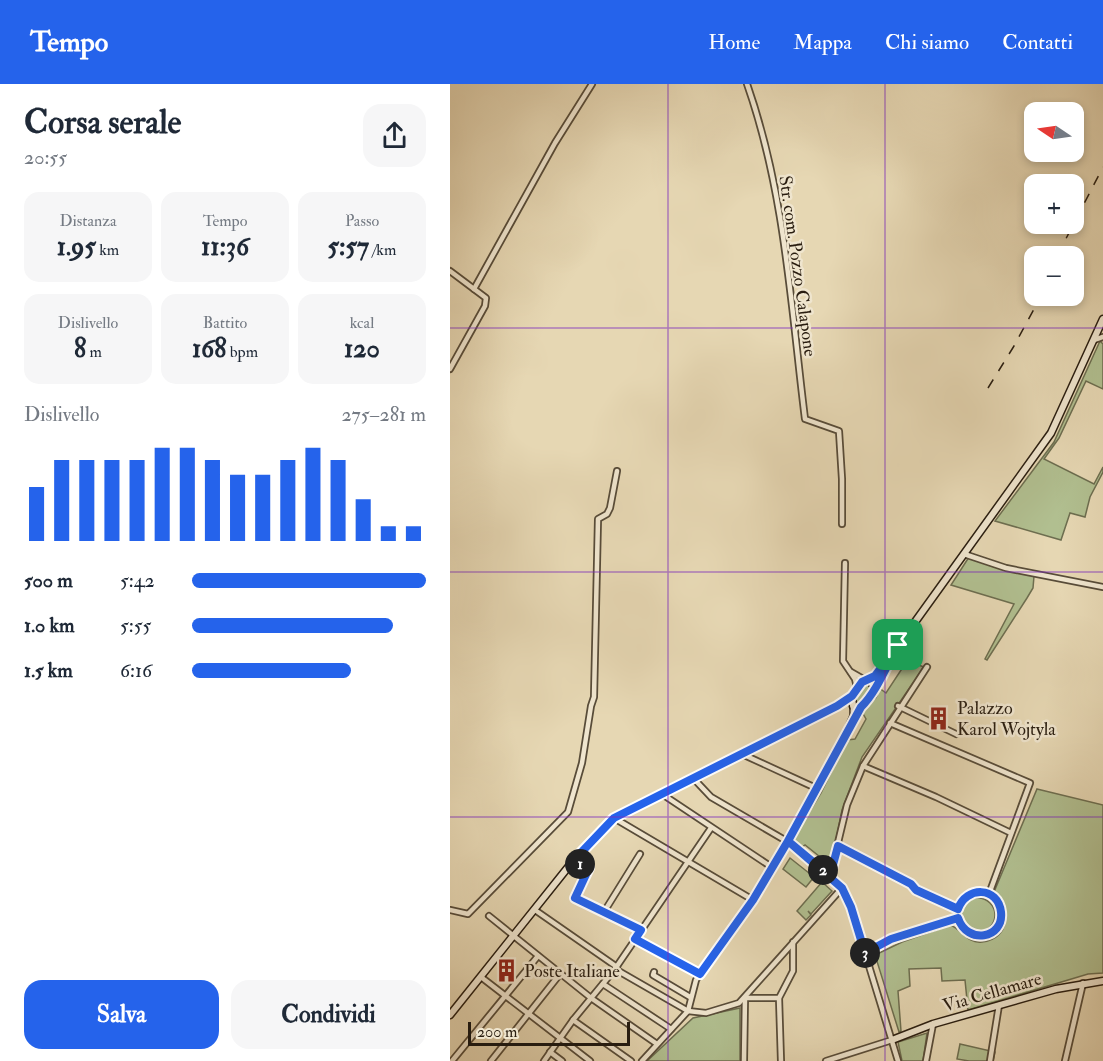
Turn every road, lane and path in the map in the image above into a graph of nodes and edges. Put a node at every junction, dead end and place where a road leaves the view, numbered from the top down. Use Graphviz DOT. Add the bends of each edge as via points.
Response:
graph roads {
  1 [pos="591,84"];
  2 [pos="747,84"];
  3 [pos="450,271"];
  4 [pos="474,289"];
  5 [pos="1103,319"];
  6 [pos="1103,337"];
  7 [pos="1094,340"];
  8 [pos="450,369"];
  9 [pos="616,471"];
  10 [pos="842,524"];
  11 [pos="964,554"];
  12 [pos="845,563"];
  13 [pos="1103,587"];
  14 [pos="898,645"];
  15 [pos="927,668"];
  16 [pos="849,670"];
  17 [pos="867,680"];
  18 [pos="875,687"];
  19 [pos="857,688"];
  20 [pos="852,696"];
  21 [pos="852,706"];
  22 [pos="899,706"];
  23 [pos="861,707"];
  24 [pos="832,709"];
  25 [pos="890,723"];
  26 [pos="956,734"];
  27 [pos="844,737"];
  28 [pos="742,754"];
  29 [pos="863,766"];
  30 [pos="694,779"];
  31 [pos="818,789"];
  32 [pos="663,794"];
  33 [pos="614,818"];
  34 [pos="711,828"];
  35 [pos="1011,833"];
  36 [pos="788,841"];
  37 [pos="838,846"];
  38 [pos="640,854"];
  39 [pos="573,861"];
  40 [pos="689,861"];
  41 [pos="773,868"];
  42 [pos="830,876"];
  43 [pos="842,888"];
  44 [pos="989,894"];
  45 [pos="753,900"];
  46 [pos="958,909"];
  47 [pos="450,910"];
  48 [pos="535,910"];
  49 [pos="603,912"];
  50 [pos="489,916"];
  51 [pos="958,918"];
  52 [pos="641,930"];
  53 [pos="514,937"];
  54 [pos="635,939"];
  55 [pos="793,942"];
  56 [pos="865,953"];
  57 [pos="538,956"];
  58 [pos="616,968"];
  59 [pos="654,972"];
  60 [pos="560,974"];
  61 [pos="700,974"];
  62 [pos="481,976"];
  63 [pos="1103,981"];
  64 [pos="603,984"];
  65 [pos="1083,984"];
  66 [pos="506,995"];
  67 [pos="690,997"];
  68 [pos="591,998"];
  69 [pos="745,998"];
  70 [pos="779,998"];
  71 [pos="999,1005"];
  72 [pos="688,1011"];
  73 [pos="529,1013"];
  74 [pos="450,1015"];
  75 [pos="573,1020"];
  76 [pos="933,1024"];
  77 [pos="671,1029"];
  78 [pos="560,1038"];
  79 [pos="892,1040"];
  80 [pos="657,1044"];
  81 [pos="550,1052"];
  82 [pos="854,1053"];
  83 [pos="452,1061"];
  84 [pos="491,1061"];
  85 [pos="544,1061"];
  86 [pos="562,1061"];
  87 [pos="590,1061"];
  88 [pos="631,1061"];
  89 [pos="642,1061"];
  90 [pos="744,1061"];
  91 [pos="781,1061"];
  92 [pos="826,1061"];
  93 [pos="854,1061"];
  94 [pos="898,1061"];
  95 [pos="926,1061"];
  96 [pos="990,1061"];
  97 [pos="1065,1061"];
  1 -- 4 [label="street"];
  2 -- 10 [label="street, Str. com. Pozzo Calapone" via="772,167 805,419 839,431"];
  3 -- 4 [label="street"];
  4 -- 8 [label="street" via="486,298 485,306"];
  5 -- 7 [label="main road"];
  6 -- 7 [label="street"];
  7 -- 11 [label="main road" via="1051,434"];
  9 -- 47 [label="street" via="610,508 598,519 594,697 568,812 468,914"];
  11 -- 13 [label="street" via="1006,568"];
  11 -- 14 [label="main road"];
  12 -- 16 [label="street" via="843,653 844,665"];
  14 -- 17 [label="main road" via="879,672"];
  14 -- 18 [label="main road"];
  15 -- 22 [label="street"];
  16 -- 17 [label="street"];
  16 -- 19 [label="street"];
  17 -- 18 [label="main road"];
  17 -- 19 [label="main road"];
  18 -- 23 [label="main road"];
  19 -- 20 [label="main road"];
  20 -- 21 [label="main road"];
  20 -- 24 [label="main road"];
  21 -- 23 [label="main road"];
  21 -- 24 [label="main road"];
  21 -- 27 [label="street"];
  22 -- 25 [label="street"];
  22 -- 26 [label="street"];
  23 -- 27 [label="street"];
  24 -- 28 [label="main road"];
  25 -- 29 [label="street"];
  25 -- 35 [label="street" via="1030,783"];
  27 -- 31 [label="street"];
  28 -- 30 [label="main road"];
  28 -- 31 [label="street"];
  29 -- 35 [label="street"];
  29 -- 37 [label="street" via="847,806"];
  30 -- 32 [label="main road"];
  30 -- 36 [label="street" via="711,797"];
  31 -- 36 [label="street"];
  32 -- 33 [label="main road"];
  32 -- 34 [label="street"];
  33 -- 39 [label="main road"];
  33 -- 40 [label="street"];
  34 -- 40 [label="street"];
  34 -- 41 [label="street"];
  35 -- 44 [label="street"];
  36 -- 41 [label="street"];
  36 -- 42 [label="street"];
  37 -- 42 [label="street"];
  37 -- 46 [label="street"];
  38 -- 49 [label="street"];
  39 -- 48 [label="main road"];
  39 -- 49 [label="street" via="589,868 575,898"];
  40 -- 45 [label="street"];
  40 -- 52 [label="street"];
  41 -- 45 [label="street"];
  42 -- 43 [label="street"];
  43 -- 55 [label="street"];
  43 -- 56 [label="street"];
  44 -- 46 [label="street" via="969,894"];
  44 -- 51 [label="street" via="1001,911 993,931 972,935"];
  45 -- 61 [label="street"];
  46 -- 51 [label="street"];
  48 -- 53 [label="main road"];
  48 -- 58 [label="street"];
  49 -- 52 [label="street"];
  50 -- 53 [label="street"];
  51 -- 56 [label="street" via="891,939"];
  52 -- 54 [label="street"];
  53 -- 57 [label="street"];
  53 -- 62 [label="main road"];
  54 -- 58 [label="street"];
  54 -- 61 [label="street"];
  55 -- 69 [label="street"];
  55 -- 70 [label="street" via="793,971"];
  56 -- 79 [label="street"];
  57 -- 60 [label="street"];
  57 -- 66 [label="street"];
  58 -- 64 [label="street"];
  58 -- 72 [label="street"];
  59 -- 67 [label="street" via="653,975"];
  60 -- 68 [label="street"];
  60 -- 73 [label="street"];
  61 -- 67 [label="street"];
  62 -- 66 [label="street"];
  62 -- 74 [label="main road"];
  63 -- 65 [label="main road, Via Cellamare"];
  64 -- 68 [label="street"];
  64 -- 77 [label="street"];
  65 -- 71 [label="main road, Via Cellamare"];
  65 -- 97 [label="street"];
  66 -- 73 [label="street"];
  66 -- 83 [label="street"];
  67 -- 72 [label="street"];
  68 -- 75 [label="street"];
  68 -- 80 [label="street"];
  69 -- 70 [label="street"];
  69 -- 72 [label="street" via="706,1013"];
  69 -- 90 [label="street"];
  70 -- 91 [label="street"];
  71 -- 76 [label="main road, Via Cellamare"];
  71 -- 96 [label="street"];
  72 -- 77 [label="street"];
  73 -- 78 [label="street"];
  73 -- 84 [label="street"];
  75 -- 78 [label="street"];
  75 -- 88 [label="street"];
  76 -- 79 [label="main road, Via Cellamare"];
  76 -- 95 [label="street"];
  77 -- 80 [label="street"];
  78 -- 81 [label="street"];
  78 -- 87 [label="street"];
  79 -- 82 [label="street"];
  79 -- 94 [label="street"];
  80 -- 89 [label="street"];
  81 -- 85 [label="street"];
  81 -- 86 [label="street"];
  82 -- 92 [label="street"];
  82 -- 93 [label="street"];
}
